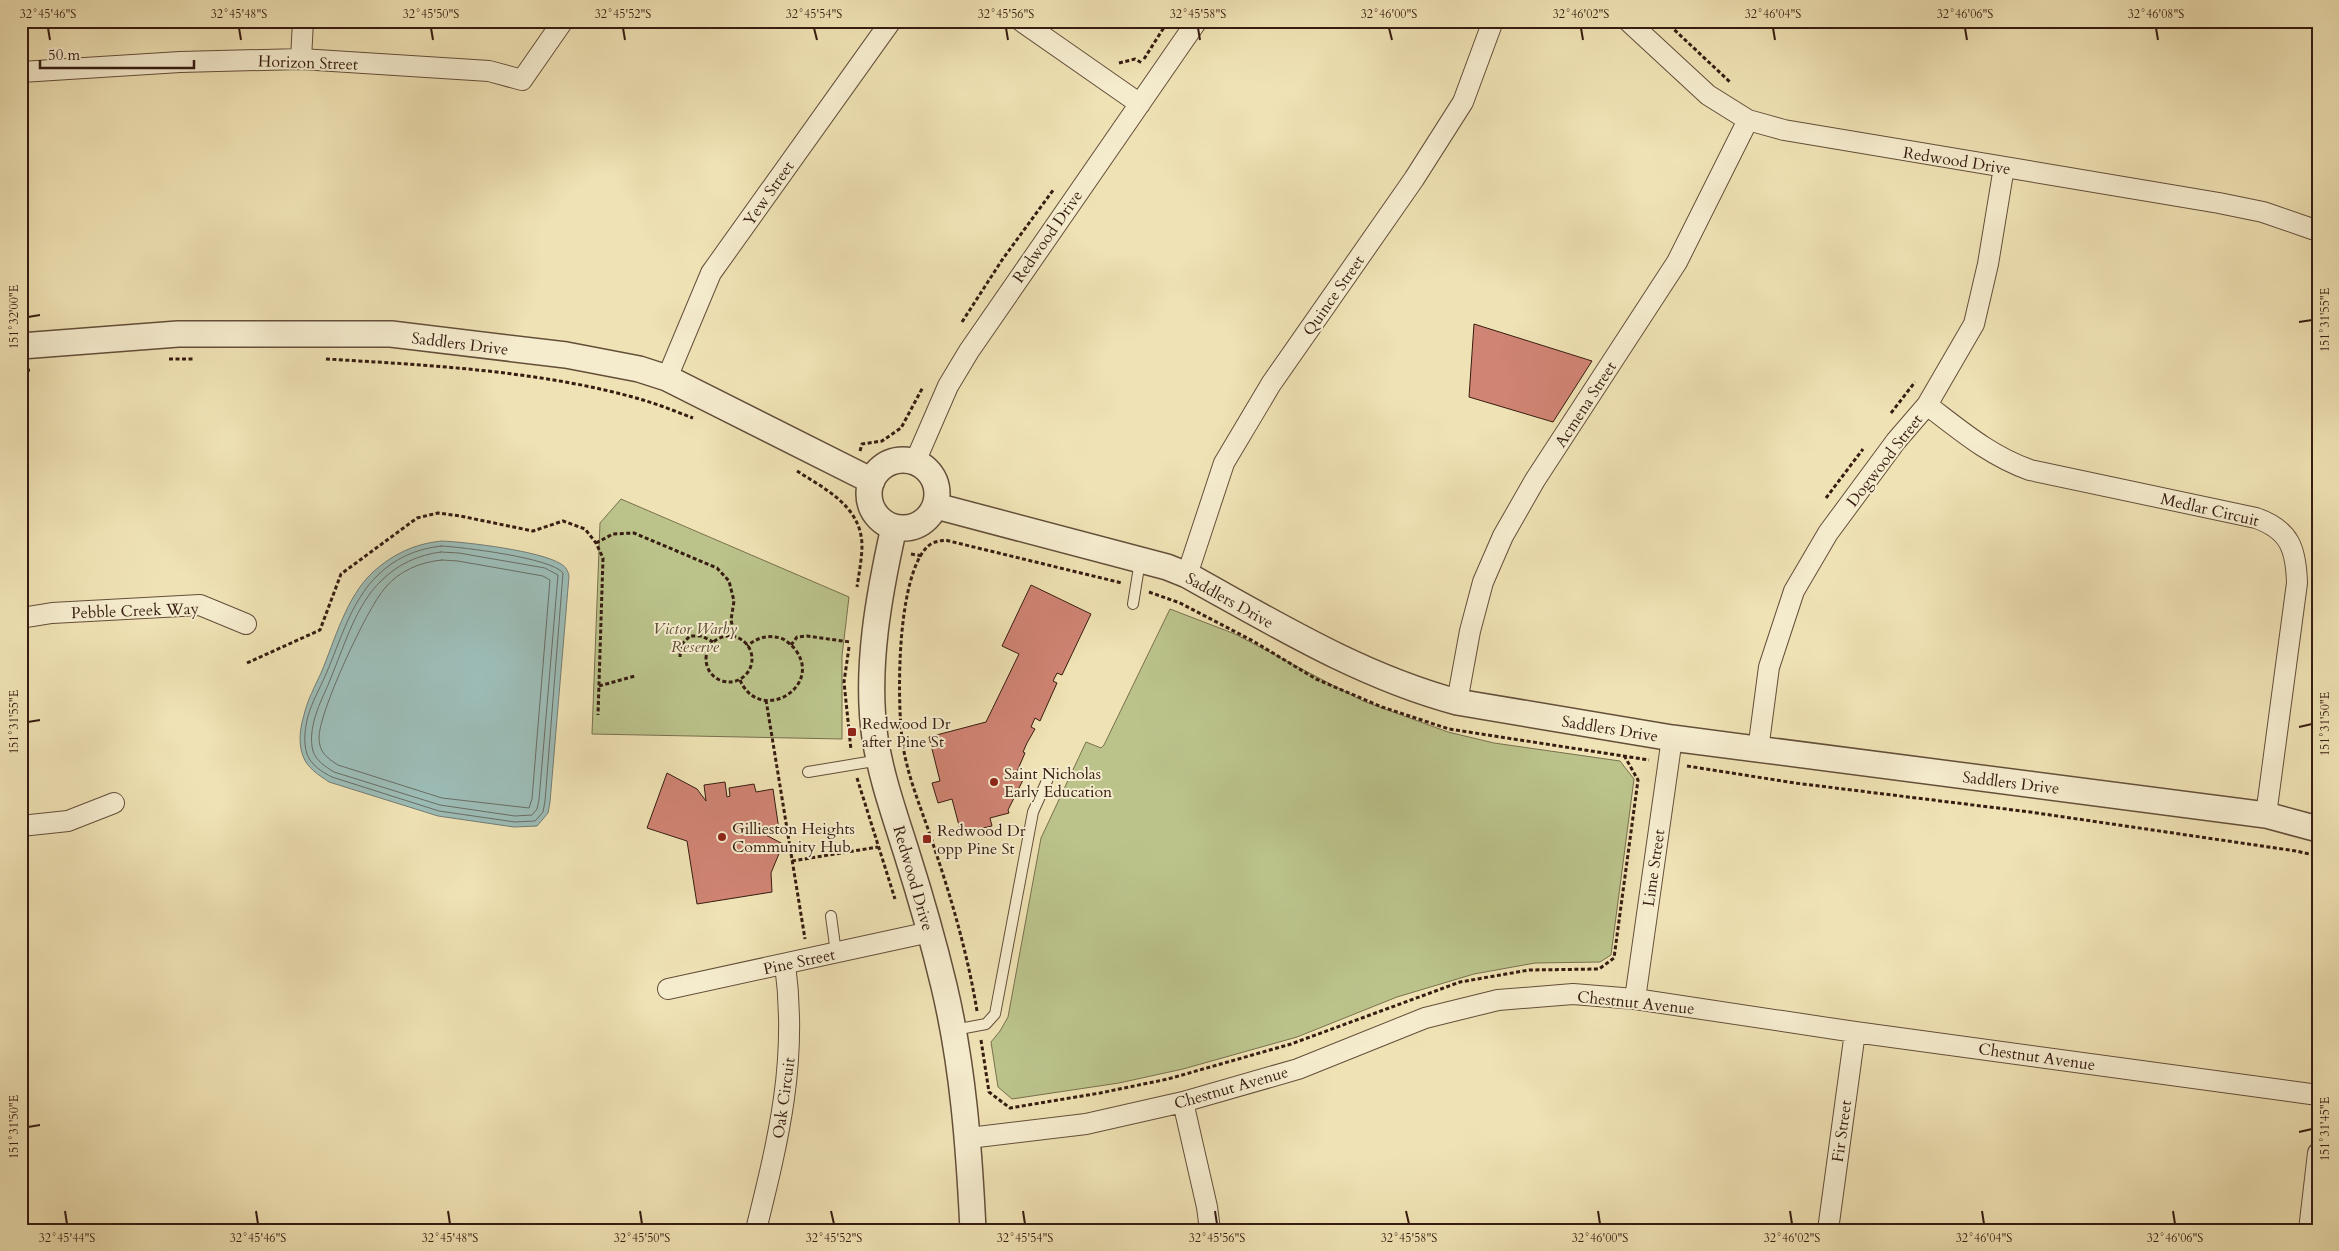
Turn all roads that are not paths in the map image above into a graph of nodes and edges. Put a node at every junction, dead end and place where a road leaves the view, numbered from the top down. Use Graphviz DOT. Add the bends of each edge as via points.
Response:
graph roads {
  1 [pos="303,21"];
  2 [pos="562,21"];
  3 [pos="891,21"];
  4 [pos="1020,21"];
  5 [pos="1198,21"];
  6 [pos="1493,21"];
  7 [pos="1628,21"];
  8 [pos="301,59"];
  9 [pos="21,72"];
  10 [pos="1140,104"];
  11 [pos="1748,120"];
  12 [pos="2004,168"];
  13 [pos="2318,231"];
  14 [pos="21,346"];
  15 [pos="667,378"];
  16 [pos="1927,405"];
  17 [pos="915,462"];
  18 [pos="872,482"];
  19 [pos="936,506"];
  20 [pos="894,527"];
  21 [pos="1140,560"];
  22 [pos="1187,575"];
  23 [pos="1133,604"];
  24 [pos="21,618"];
  25 [pos="246,624"];
  26 [pos="1457,702"];
  27 [pos="1672,738"];
  28 [pos="1758,750"];
  29 [pos="880,760"];
  30 [pos="808,772"];
  31 [pos="1050,774"];
  32 [pos="114,803"];
  33 [pos="2266,815"];
  34 [pos="21,826"];
  35 [pos="2318,829"];
  36 [pos="831,916"];
  37 [pos="930,932"];
  38 [pos="836,953"];
  39 [pos="785,964"];
  40 [pos="668,989"];
  41 [pos="1635,999"];
  42 [pos="952,1030"];
  43 [pos="1856,1032"];
  44 [pos="2318,1095"];
  45 [pos="1183,1102"];
  46 [pos="969,1138"];
  47 [pos="2318,1153"];
  48 [pos="756,1230"];
  49 [pos="973,1230"];
  50 [pos="1210,1230"];
  51 [pos="1828,1230"];
  52 [pos="2309,1230"];
  1 -- 8 [label="street"];
  2 -- 8 [label="street, Horizon Street" via="522,80 489,71"];
  3 -- 15 [label="street, Yew Street" via="711,273"];
  4 -- 10 [label="street"];
  5 -- 10 [label="street, Redwood Drive"];
  6 -- 22 [label="street, Quince Street" via="1463,102 1414,179 1271,384 1224,463"];
  7 -- 11 [label="street, Redwood Drive" via="1708,94"];
  8 -- 9 [label="street, Horizon Street" via="180,62"];
  10 -- 17 [label="street, Redwood Drive" via="969,351 937,410"];
  11 -- 12 [label="street, Redwood Drive" via="1784,130"];
  11 -- 26 [label="street, Acmena Street" via="1677,262 1535,480 1503,536 1483,582"];
  12 -- 13 [label="street, Redwood Drive" via="2246,208"];
  12 -- 16 [label="street, Dogwood Street" via="1974,324"];
  14 -- 15 [label="street, Saddlers Drive" via="178,334 391,334 566,355"];
  15 -- 18 [label="street, Saddlers Drive"];
  16 -- 28 [label="street, Dogwood Street" via="1828,533 1794,591 1769,667"];
  16 -- 33 [label="street, Medlar Circuit" via="1990,452 2012,464 2256,518 2280,530 2294,553 2298,583"];
  17 -- 18 [label="street" via="889,463"];
  17 -- 19 [label="street" via="923,466 934,480"];
  18 -- 20 [label="street" via="871,506 880,519"];
  19 -- 20 [label="street" via="919,525 903,529"];
  19 -- 21 [label="street, Saddlers Drive"];
  20 -- 29 [label="street, Redwood Drive" via="876,628 872,682 875,736"];
  21 -- 22 [label="street, Saddlers Drive"];
  21 -- 23 [label="lane"];
  22 -- 26 [label="street, Saddlers Drive" via="1326,652 1426,694"];
  24 -- 25 [label="street, Pebble Creek Way" via="52,613 200,605"];
  26 -- 27 [label="street, Saddlers Drive"];
  27 -- 28 [label="street, Saddlers Drive"];
  27 -- 41 [label="street, Lime Street"];
  28 -- 33 [label="street, Saddlers Drive"];
  29 -- 30 [label="lane"];
  29 -- 37 [label="street, Redwood Drive"];
  31 -- 42 [label="lane" via="1033,812 994,1014 989,1022"];
  32 -- 34 [label="street" via="68,821"];
  33 -- 35 [label="street, Saddlers Drive"];
  36 -- 38 [label="lane"];
  37 -- 38 [label="street, Pine Street"];
  37 -- 42 [label="street, Redwood Drive"];
  38 -- 39 [label="street, Pine Street"];
  39 -- 40 [label="street, Pine Street"];
  39 -- 48 [label="street, Oak Circuit" via="790,1007 789,1068 777,1148"];
  41 -- 43 [label="street, Chestnut Avenue"];
  41 -- 45 [label="street, Chestnut Avenue" via="1573,994 1498,1000 1425,1018 1298,1069"];
  42 -- 46 [label="street, Redwood Drive"];
  43 -- 44 [label="street, Chestnut Avenue"];
  43 -- 51 [label="street, Fir Street"];
  45 -- 46 [label="street, Chestnut Avenue" via="1086,1124"];
  45 -- 50 [label="street"];
  46 -- 49 [label="street, Redwood Drive"];
  47 -- 52 [label="street"];
}
